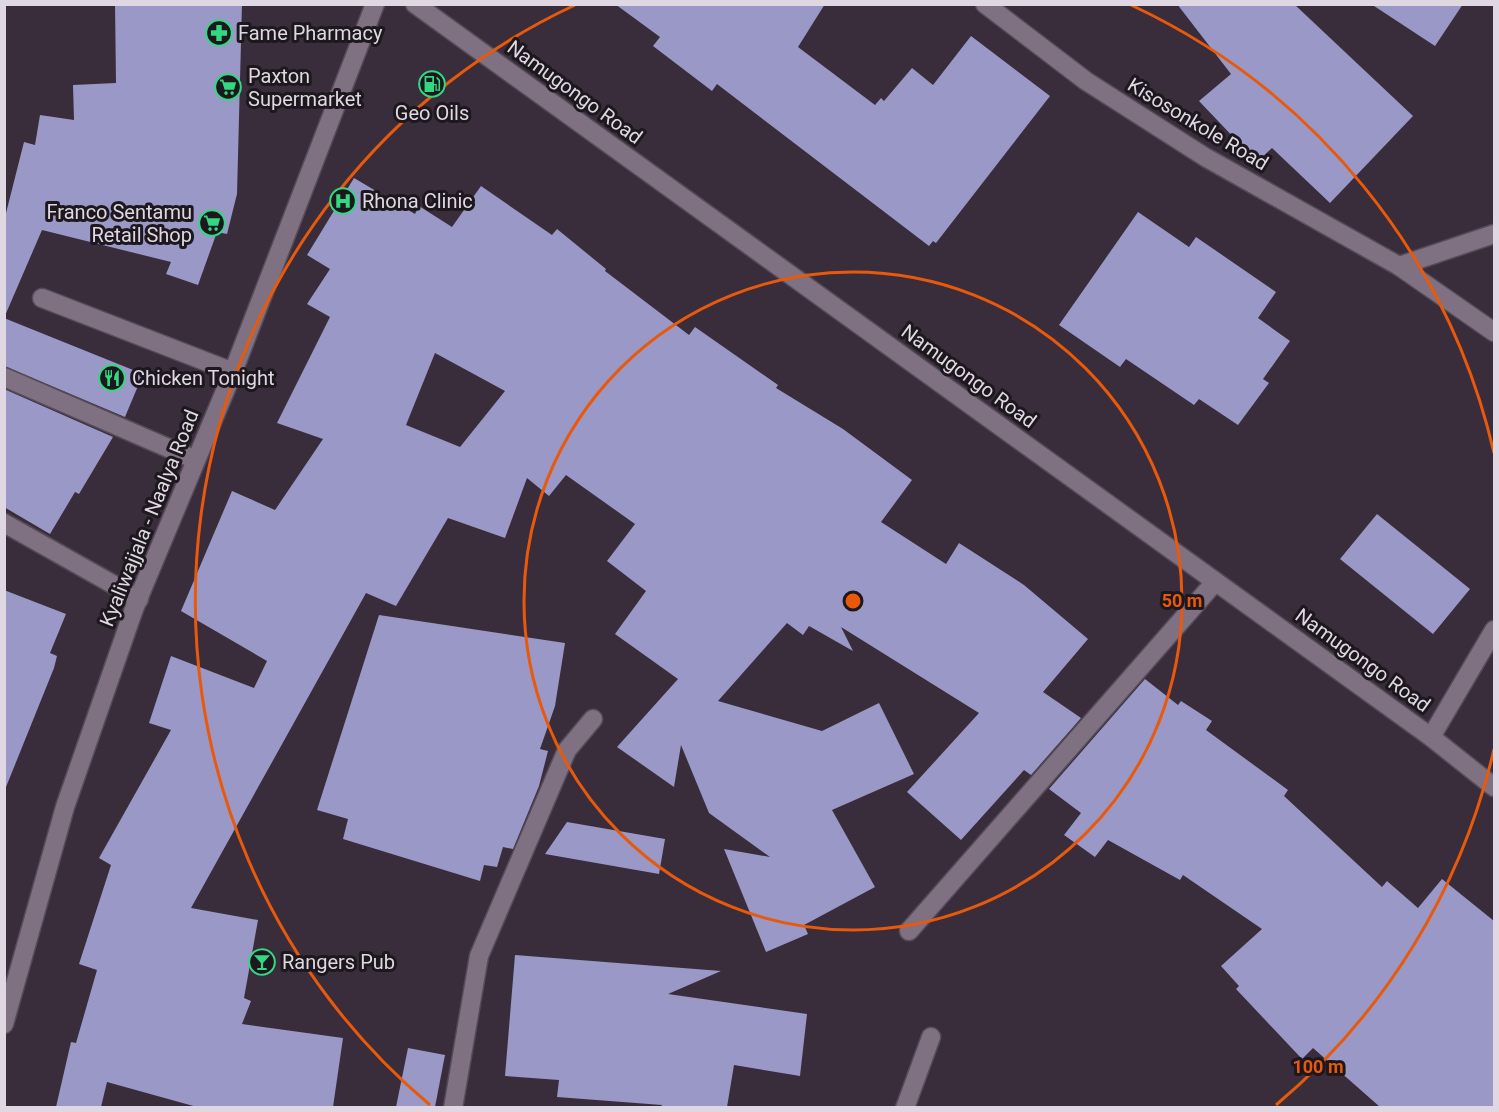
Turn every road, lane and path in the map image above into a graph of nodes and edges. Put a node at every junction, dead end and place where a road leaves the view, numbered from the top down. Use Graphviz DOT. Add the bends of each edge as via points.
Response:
graph roads {
  1 [pos="375,4"];
  2 [pos="415,4"];
  3 [pos="985,4"];
  4 [pos="1494,234"];
  5 [pos="1399,267"];
  6 [pos="42,298"];
  7 [pos="1494,332"];
  8 [pos="232,372"];
  9 [pos="4,377"];
  10 [pos="196,460"];
  11 [pos="4,523"];
  12 [pos="1215,582"];
  13 [pos="139,599"];
  14 [pos="1494,630"];
  15 [pos="593,719"];
  16 [pos="1431,737"];
  17 [pos="1494,787"];
  18 [pos="909,931"];
  19 [pos="4,1024"];
  20 [pos="931,1037"];
  21 [pos="453,1107"];
  22 [pos="905,1107"];
  1 -- 8 [label="main road, Kyaliwajjala - Naalya Road"];
  2 -- 12 [label="main road, Namugongo Road"];
  3 -- 5 [label="main road, Kisosonkole Road" via="1086,81 1205,157"];
  4 -- 5 [label="main road"];
  5 -- 7 [label="main road, Kisosonkole Road"];
  6 -- 8 [label="main road"];
  8 -- 10 [label="main road, Kyaliwajjala - Naalya Road"];
  9 -- 10 [label="main road"];
  10 -- 13 [label="main road, Kyaliwajjala - Naalya Road"];
  11 -- 13 [label="main road"];
  12 -- 16 [label="main road, Namugongo Road"];
  12 -- 18 [label="main road"];
  13 -- 19 [label="main road, Kyaliwajjala - Naalya Road" via="64,807"];
  14 -- 16 [label="main road"];
  15 -- 21 [label="main road" via="567,750 479,956"];
  16 -- 17 [label="main road, Namugongo Road"];
  20 -- 22 [label="main road"];
}
